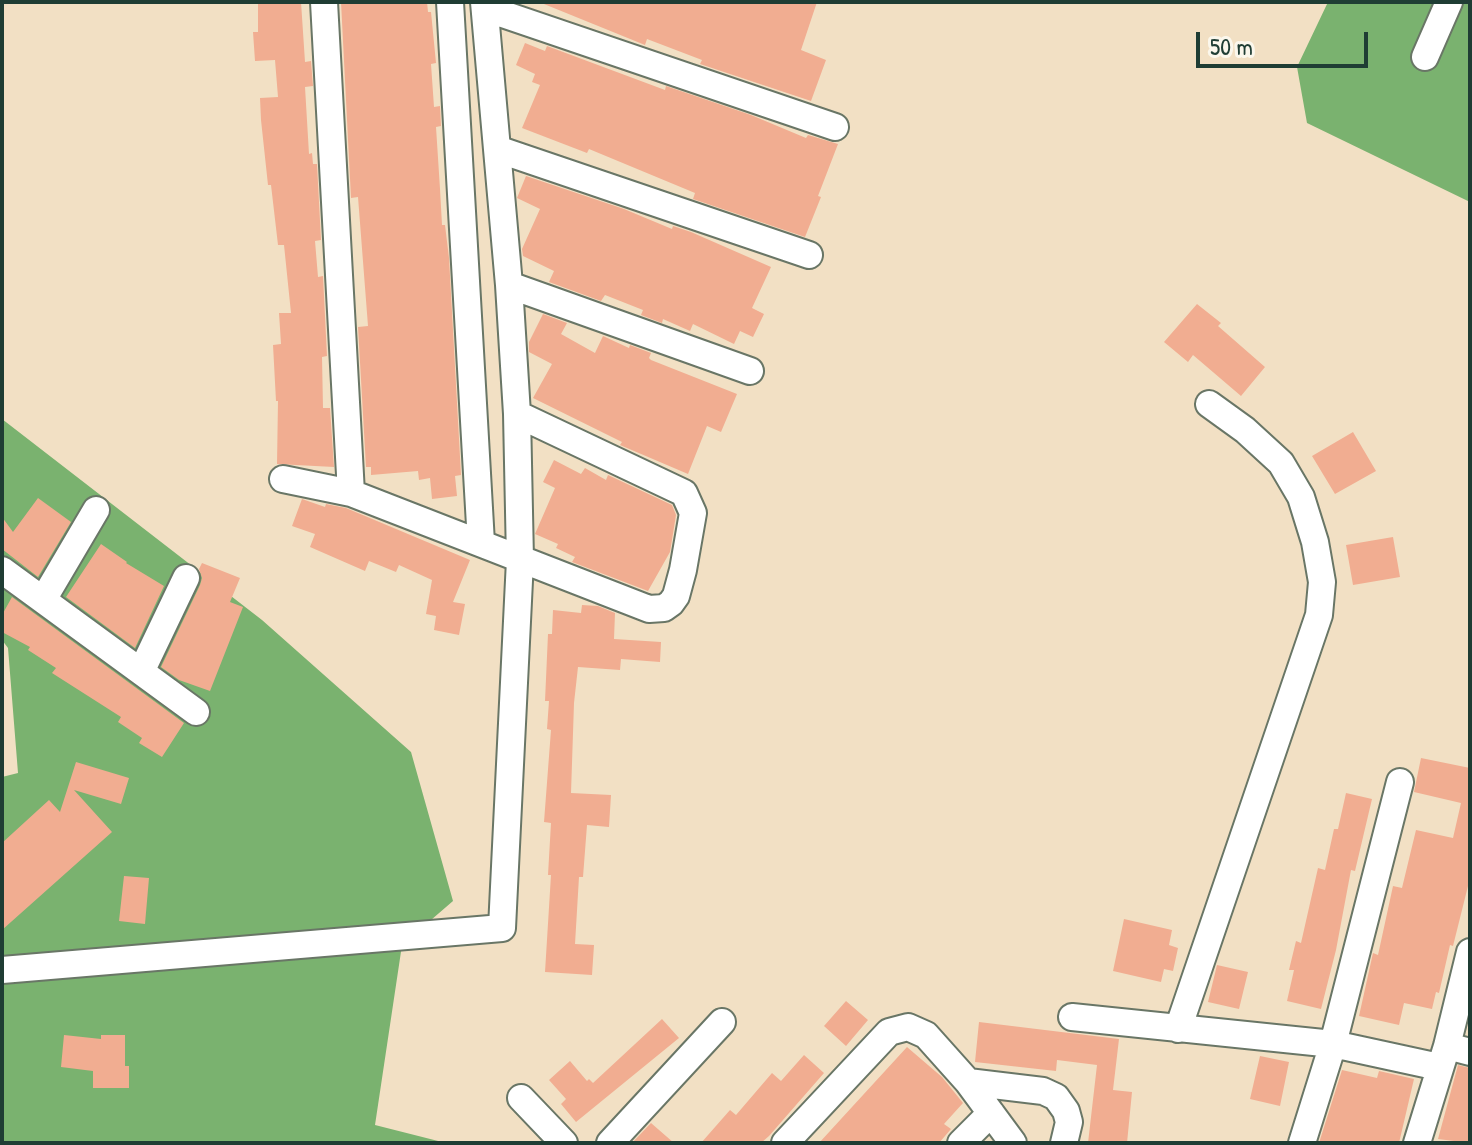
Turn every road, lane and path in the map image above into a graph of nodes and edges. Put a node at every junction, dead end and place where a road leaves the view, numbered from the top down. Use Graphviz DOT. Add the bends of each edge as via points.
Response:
graph roads {
  1 [pos="324,2"];
  2 [pos="450,2"];
  3 [pos="1449,2"];
  4 [pos="485,5"];
  5 [pos="1425,57"];
  6 [pos="835,127"];
  7 [pos="497,149"];
  8 [pos="809,255"];
  9 [pos="509,285"];
  10 [pos="750,371"];
  11 [pos="1209,404"];
  12 [pos="517,414"];
  13 [pos="283,479"];
  14 [pos="351,493"];
  15 [pos="96,510"];
  16 [pos="499,550"];
  17 [pos="4,576"];
  18 [pos="186,578"];
  19 [pos="43,600"];
  20 [pos="142,670"];
  21 [pos="196,712"];
  22 [pos="1400,782"];
  23 [pos="1470,952"];
  24 [pos="2,970"];
  25 [pos="1072,1017"];
  26 [pos="722,1022"];
  27 [pos="1178,1029"];
  28 [pos="1333,1044"];
  29 [pos="1452,1055"];
  30 [pos="968,1082"];
  31 [pos="521,1098"];
  32 [pos="991,1113"];
  33 [pos="564,1143"];
  34 [pos="610,1143"];
  35 [pos="785,1143"];
  36 [pos="961,1143"];
  37 [pos="1013,1143"];
  38 [pos="1064,1143"];
  39 [pos="1302,1143"];
  40 [pos="1417,1143"];
  1 -- 14 [label="street"];
  2 -- 16 [label="street"];
  3 -- 5 [label="street"];
  4 -- 6 [label="street"];
  4 -- 7 [label="street"];
  7 -- 8 [label="street"];
  7 -- 9 [label="street"];
  9 -- 10 [label="street"];
  9 -- 12 [label="street"];
  11 -- 27 [label="street" via="1281,463 1301,497 1322,582 1319,615"];
  12 -- 16 [label="street"];
  12 -- 16 [label="street" via="684,493 693,513 676,596 664,608 649,609"];
  13 -- 14 [label="street"];
  14 -- 16 [label="street"];
  15 -- 19 [label="street"];
  16 -- 24 [label="street" via="502,928"];
  17 -- 19 [label="street"];
  18 -- 20 [label="street"];
  19 -- 20 [label="street"];
  20 -- 21 [label="street"];
  22 -- 28 [label="street"];
  23 -- 29 [label="street"];
  25 -- 27 [label="street"];
  26 -- 34 [label="street"];
  27 -- 28 [label="street"];
  28 -- 29 [label="street"];
  28 -- 39 [label="street"];
  29 -- 40 [label="street"];
  30 -- 32 [label="street"];
  30 -- 35 [label="street" via="926,1035 897,1028"];
  30 -- 38 [label="street" via="1056,1097 1069,1122"];
  31 -- 33 [label="street"];
  32 -- 36 [label="street"];
  32 -- 37 [label="street"];
}
